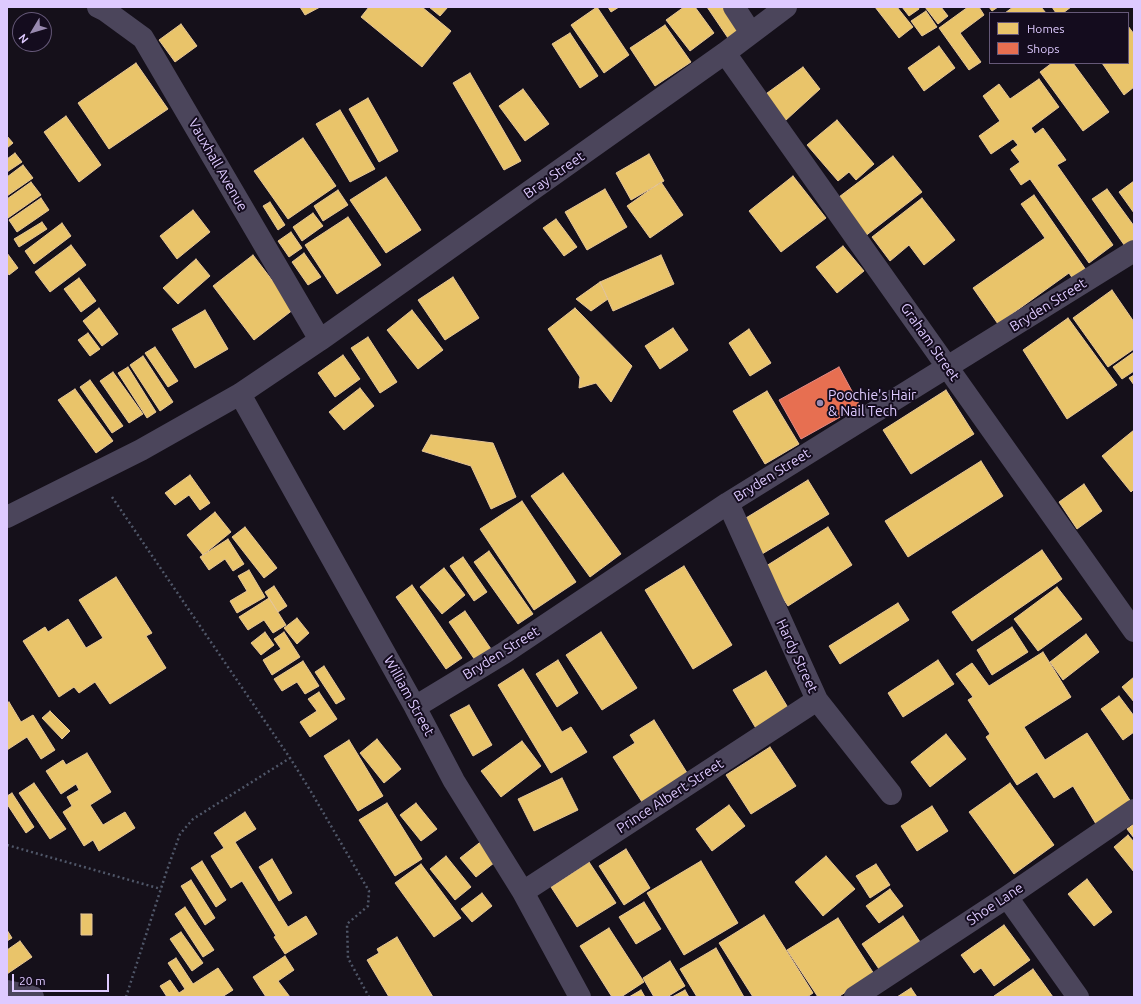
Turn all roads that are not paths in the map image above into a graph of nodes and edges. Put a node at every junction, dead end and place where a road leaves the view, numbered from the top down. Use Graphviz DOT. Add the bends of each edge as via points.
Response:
graph roads {
  1 [pos="98,7"];
  2 [pos="734,7"];
  3 [pos="786,7"];
  4 [pos="750,33"];
  5 [pos="725,53"];
  6 [pos="1134,251"];
  7 [pos="320,340"];
  8 [pos="948,367"];
  9 [pos="240,394"];
  10 [pos="728,503"];
  11 [pos="7,517"];
  12 [pos="1134,631"];
  13 [pos="817,700"];
  14 [pos="415,707"];
  15 [pos="891,794"];
  16 [pos="1134,810"];
  17 [pos="523,892"];
  18 [pos="1007,897"];
  19 [pos="7,991"];
  20 [pos="33,997"];
  21 [pos="580,997"];
  22 [pos="855,997"];
  23 [pos="1078,997"];
  1 -- 7 [label="street, Vauxhall Avenue" via="143,38"];
  2 -- 4 [label="street"];
  3 -- 4 [label="street, Bray Street"];
  4 -- 5 [label="street, Bray Street"];
  5 -- 7 [label="street, Bray Street"];
  5 -- 8 [label="street, Graham Street"];
  6 -- 8 [label="street, Bryden Street"];
  7 -- 9 [label="street, Bray Street"];
  8 -- 10 [label="street, Bryden Street"];
  8 -- 12 [label="street, Graham Street"];
  9 -- 11 [label="street, Bray Street" via="141,450"];
  9 -- 14 [label="street, William Street"];
  10 -- 13 [label="street, Hardy Street"];
  10 -- 14 [label="street, Bryden Street" via="504,653"];
  13 -- 15 [label="street, Hardy Street"];
  13 -- 17 [label="street, Prince Albert Street"];
  14 -- 17 [label="street, William Street" via="454,781"];
  16 -- 18 [label="street, Shoe Lane"];
  17 -- 21 [label="street, William Street"];
  18 -- 22 [label="street, Shoe Lane"];
  18 -- 23 [label="street"];
  19 -- 20 [label="street"];
}
